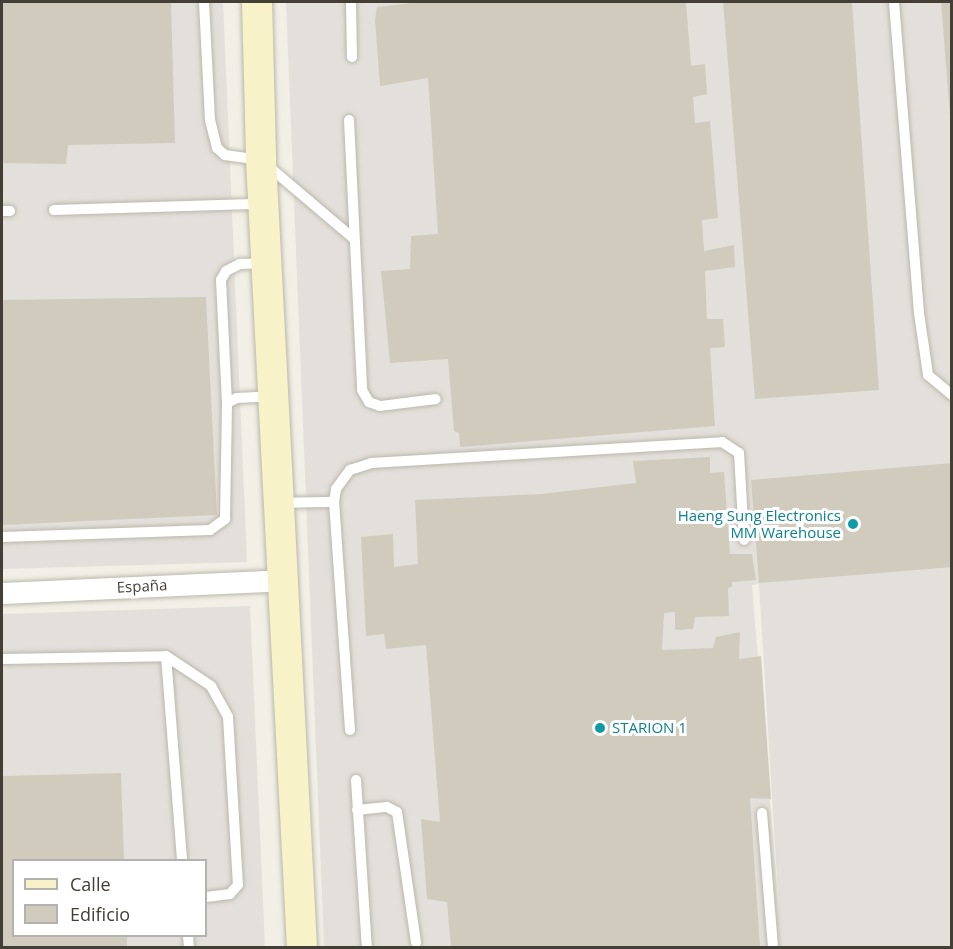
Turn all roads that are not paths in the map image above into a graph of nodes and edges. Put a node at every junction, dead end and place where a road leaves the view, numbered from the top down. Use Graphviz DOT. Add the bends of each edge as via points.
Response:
graph roads {
  1 [pos="204,2"];
  2 [pos="257,2"];
  3 [pos="351,2"];
  4 [pos="894,2"];
  5 [pos="352,57"];
  6 [pos="349,120"];
  7 [pos="261,160"];
  8 [pos="264,204"];
  9 [pos="54,210"];
  10 [pos="353,238"];
  11 [pos="267,262"];
  12 [pos="951,394"];
  13 [pos="274,396"];
  14 [pos="436,399"];
  15 [pos="227,403"];
  16 [pos="334,502"];
  17 [pos="280,503"];
  18 [pos="2,537"];
  19 [pos="744,540"];
  20 [pos="283,580"];
  21 [pos="2,593"];
  22 [pos="166,656"];
  23 [pos="2,659"];
  24 [pos="350,730"];
  25 [pos="356,780"];
  26 [pos="357,810"];
  27 [pos="762,813"];
  28 [pos="182,859"];
  29 [pos="207,897"];
  30 [pos="416,943"];
  31 [pos="302,948"];
  32 [pos="367,948"];
  33 [pos="772,948"];
  1 -- 7 [label="lane" via="213,137 225,155"];
  2 -- 7 [label="main road"];
  3 -- 5 [label="lane"];
  4 -- 12 [label="lane" via="919,313 928,375"];
  6 -- 10 [label="lane"];
  7 -- 8 [label="main road"];
  7 -- 10 [label="lane"];
  8 -- 9 [label="lane"];
  8 -- 11 [label="main road"];
  10 -- 14 [label="lane" via="362,390 369,402 380,406"];
  11 -- 13 [label="main road"];
  11 -- 15 [label="lane" via="240,264 226,271 220,280"];
  13 -- 15 [label="lane" via="237,398"];
  13 -- 17 [label="main road"];
  15 -- 18 [label="lane" via="225,519 210,530"];
  16 -- 17 [label="lane"];
  16 -- 19 [label="lane" via="336,489 350,470 371,463 722,442 739,453"];
  16 -- 24 [label="lane"];
  17 -- 20 [label="main road"];
  20 -- 21 [label="street, España"];
  20 -- 31 [label="main road"];
  22 -- 23 [label="lane"];
  22 -- 28 [label="lane"];
  22 -- 29 [label="lane" via="212,686 228,717 238,885 230,894"];
  25 -- 26 [label="lane"];
  26 -- 30 [label="lane" via="387,807 397,812"];
  26 -- 32 [label="lane"];
  27 -- 33 [label="lane"];
}
